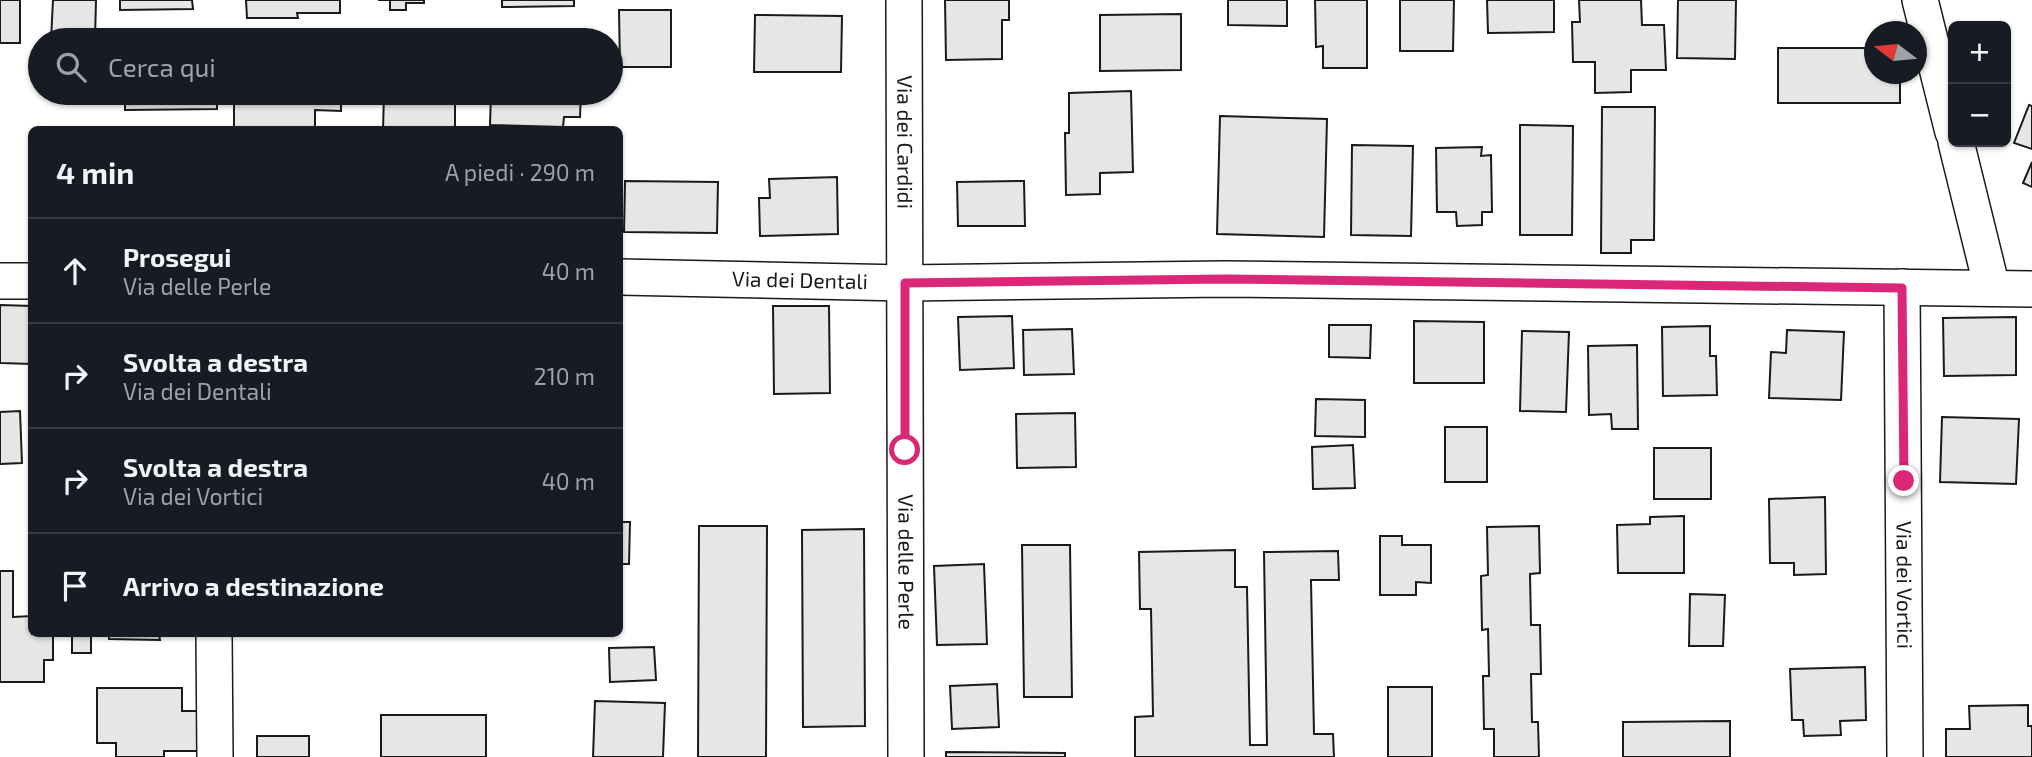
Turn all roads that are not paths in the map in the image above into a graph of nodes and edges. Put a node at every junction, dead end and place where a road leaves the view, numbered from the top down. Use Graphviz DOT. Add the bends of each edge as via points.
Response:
graph roads {
  1 [pos="904,0"];
  2 [pos="1920,0"];
  3 [pos="1948,112"];
  4 [pos="1957,147"];
  5 [pos="623,277"];
  6 [pos="0,281"];
  7 [pos="28,281"];
  8 [pos="905,283"];
  9 [pos="1902,288"];
  10 [pos="1992,288"];
  11 [pos="2032,289"];
  12 [pos="214,637"];
  13 [pos="215,757"];
  14 [pos="906,757"];
  15 [pos="1905,757"];
  1 -- 8 [label="street, Via dei Cardidi"];
  2 -- 3 [label="street"];
  4 -- 10 [label="street"];
  5 -- 8 [label="street, Via dei Dentali"];
  6 -- 7 [label="street"];
  8 -- 9 [label="street, Via dei Dentali" via="1226,279"];
  8 -- 14 [label="street, Via delle Perle"];
  9 -- 10 [label="street, Via dei Dentali"];
  9 -- 15 [label="street, Via dei Vortici"];
  10 -- 11 [label="street, Via dei Dentali"];
  12 -- 13 [label="street"];
}
